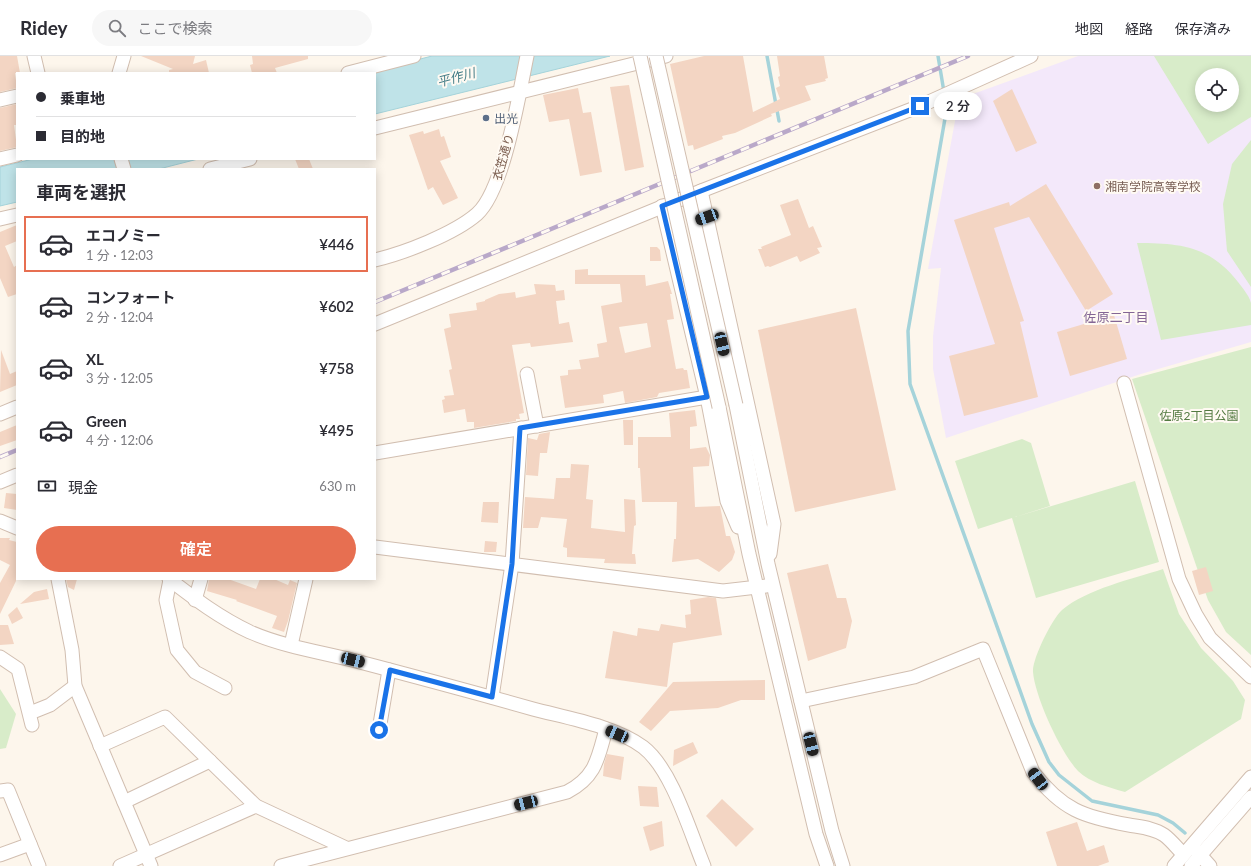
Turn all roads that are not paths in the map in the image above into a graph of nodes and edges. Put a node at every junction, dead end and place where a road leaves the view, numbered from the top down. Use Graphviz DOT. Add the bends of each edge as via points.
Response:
graph roads {
  1 [pos="34,56"];
  2 [pos="124,56"];
  3 [pos="414,56"];
  4 [pos="518,56"];
  5 [pos="527,56"];
  6 [pos="640,56"];
  7 [pos="656,56"];
  8 [pos="666,56"];
  9 [pos="1031,56"];
  10 [pos="38,72"];
  11 [pos="119,72"];
  12 [pos="352,72"];
  13 [pos="515,90"];
  14 [pos="16,96"];
  15 [pos="0,100"];
  16 [pos="376,128"];
  17 [pos="16,155"];
  18 [pos="0,159"];
  19 [pos="246,160"];
  20 [pos="214,168"];
  21 [pos="701,191"];
  22 [pos="662,206"];
  23 [pos="16,215"];
  24 [pos="707,217"];
  25 [pos="0,218"];
  26 [pos="668,232"];
  27 [pos="376,256"];
  28 [pos="376,260"];
  29 [pos="376,324"];
  30 [pos="528,374"];
  31 [pos="1124,383"];
  32 [pos="707,397"];
  33 [pos="16,407"];
  34 [pos="0,414"];
  35 [pos="537,426"];
  36 [pos="520,428"];
  37 [pos="376,453"];
  38 [pos="16,475"];
  39 [pos="0,482"];
  40 [pos="0,521"];
  41 [pos="16,528"];
  42 [pos="376,547"];
  43 [pos="749,554"];
  44 [pos="512,564"];
  45 [pos="768,564"];
  46 [pos="58,580"];
  47 [pos="170,580"];
  48 [pos="171,580"];
  49 [pos="201,580"];
  50 [pos="306,580"];
  51 [pos="773,584"];
  52 [pos="757,588"];
  53 [pos="195,600"];
  54 [pos="291,645"];
  55 [pos="0,657"];
  56 [pos="390,670"];
  57 [pos="1251,677"];
  58 [pos="75,686"];
  59 [pos="225,688"];
  60 [pos="492,697"];
  61 [pos="801,701"];
  62 [pos="606,729"];
  63 [pos="379,730"];
  64 [pos="100,746"];
  65 [pos="210,761"];
  66 [pos="1251,777"];
  67 [pos="0,791"];
  68 [pos="1251,797"];
  69 [pos="124,802"];
  70 [pos="256,806"];
  71 [pos="30,844"];
  72 [pos="346,848"];
  73 [pos="1192,851"];
  74 [pos="0,855"];
  75 [pos="148,860"];
  76 [pos="39,866"];
  77 [pos="120,866"];
  78 [pos="281,866"];
  79 [pos="704,866"];
  80 [pos="827,866"];
  81 [pos="843,866"];
  82 [pos="1174,866"];
  83 [pos="1191,866"];
  84 [pos="1210,866"];
  1 -- 10 [label="street"];
  2 -- 11 [label="street"];
  3 -- 12 [label="street"];
  4 -- 13 [label="street, 衣笠通り"];
  5 -- 13 [label="street, 衣笠通り"];
  6 -- 43 [label="street, bridge" via="719,407"];
  7 -- 45 [label="street, bridge" via="736,405"];
  8 -- 13 [label="street"];
  9 -- 21 [label="street" via="920,106"];
  13 -- 16 [label="street"];
  13 -- 27 [label="street, 衣笠通り" via="485,189 473,206 455,219 387,248"];
  13 -- 28 [label="street, 衣笠通り" via="501,169 492,193 478,213 458,227 433,239"];
  14 -- 15 [label="street"];
  17 -- 18 [label="street"];
  19 -- 20 [label="street"];
  21 -- 22 [label="street"];
  21 -- 24 [label="street"];
  22 -- 26 [label="street"];
  22 -- 29 [label="street"];
  23 -- 25 [label="street"];
  24 -- 26 [label="street"];
  24 -- 45 [label="street" via="774,524"];
  26 -- 32 [label="street"];
  30 -- 35 [label="street"];
  31 -- 57 [label="street" via="1179,579 1210,638"];
  32 -- 35 [label="street"];
  32 -- 43 [label="street" via="727,502"];
  33 -- 34 [label="street"];
  35 -- 36 [label="street"];
  36 -- 37 [label="street"];
  36 -- 44 [label="street"];
  38 -- 39 [label="street"];
  40 -- 41 [label="street"];
  42 -- 44 [label="street"];
  43 -- 52 [label="street"];
  44 -- 52 [label="street" via="723,591"];
  44 -- 60 [label="street"];
  45 -- 51 [label="street"];
  46 -- 58 [label="street" via="72,650"];
  47 -- 59 [label="street" via="166,600 177,650 195,672"];
  48 -- 53 [label="street"];
  49 -- 53 [label="street"];
  50 -- 54 [label="street"];
  51 -- 52 [label="street"];
  51 -- 61 [label="street"];
  52 -- 80 [label="street" via="816,834"];
  53 -- 54 [label="street" via="251,632"];
  54 -- 56 [label="street"];
  55 -- 58 [label="street" via="18,669 31,719"];
  56 -- 60 [label="street"];
  56 -- 63 [label="street"];
  58 -- 64 [label="street"];
  60 -- 62 [label="street"];
  61 -- 73 [label="street" via="914,677 983,649 1033,772 1043,785 1064,804 1095,819 1151,829"];
  61 -- 81 [label="street"];
  62 -- 72 [label="street" via="591,773 585,781 567,792"];
  62 -- 79 [label="street" via="643,747 660,766 676,796"];
  64 -- 65 [label="street" via="165,717"];
  64 -- 69 [label="street"];
  65 -- 69 [label="street"];
  65 -- 70 [label="street"];
  66 -- 73 [label="street"];
  67 -- 71 [label="street" via="8,790"];
  68 -- 73 [label="street"];
  69 -- 75 [label="street"];
  70 -- 72 [label="street"];
  70 -- 75 [label="street"];
  71 -- 74 [label="street"];
  71 -- 76 [label="street"];
  72 -- 78 [label="street"];
  73 -- 82 [label="street"];
  73 -- 83 [label="street"];
  73 -- 84 [label="street"];
  75 -- 77 [label="street"];
}
